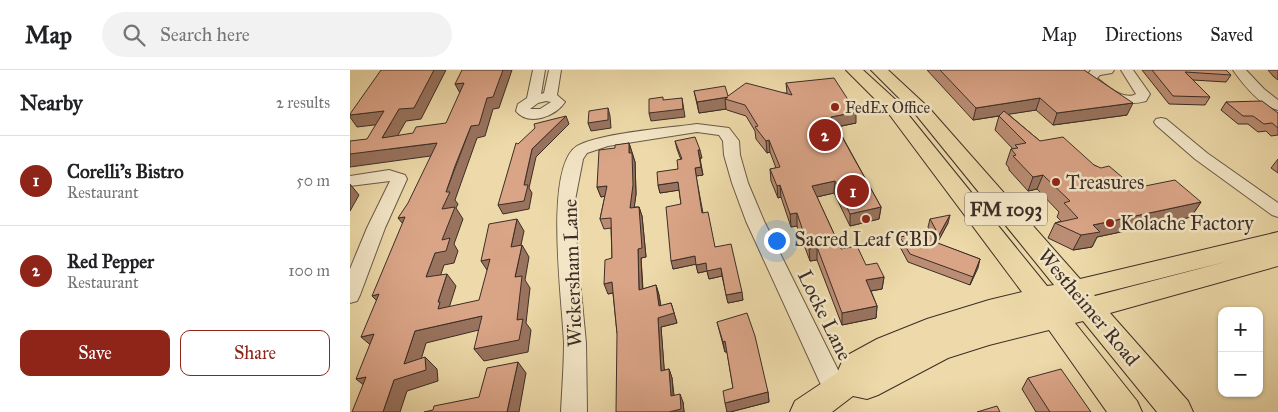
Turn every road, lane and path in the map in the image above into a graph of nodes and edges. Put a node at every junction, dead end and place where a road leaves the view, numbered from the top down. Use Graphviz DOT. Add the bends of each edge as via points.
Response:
graph roads {
  1 [pos="539,70"];
  2 [pos="555,70"];
  3 [pos="879,70"];
  4 [pos="1108,70"];
  5 [pos="1127,70"];
  6 [pos="1239,70"];
  7 [pos="1255,70"];
  8 [pos="859,74"];
  9 [pos="1278,95"];
  10 [pos="909,98"];
  11 [pos="1278,106"];
  12 [pos="1160,122"];
  13 [pos="654,135"];
  14 [pos="350,181"];
  15 [pos="1278,211"];
  16 [pos="1278,240"];
  17 [pos="1278,257"];
  18 [pos="350,295"];
  19 [pos="1082,299"];
  20 [pos="1048,308"];
  21 [pos="842,386"];
  22 [pos="574,412"];
  23 [pos="806,412"];
  24 [pos="1126,412"];
  25 [pos="1177,412"];
  1 -- 2 [label="street" via="532,100 550,97"];
  3 -- 10 [label="main road, Westheimer Road / FM 1093"];
  4 -- 5 [label="street" via="1096,72 1090,79 1114,96 1136,100 1143,94"];
  6 -- 11 [label="street"];
  7 -- 9 [label="street"];
  8 -- 10 [label="main road" via="876,78"];
  8 -- 20 [label="main road, Westheimer Road / FM 1093" via="892,106"];
  10 -- 19 [label="main road, Westheimer Road / FM 1093"];
  12 -- 15 [label="street"];
  13 -- 21 [label="street, Locke Lane" via="709,128 724,132 731,140 732,156 755,221"];
  13 -- 22 [label="street, Wickersham Lane" via="605,142 582,150 574,159 566,200 575,342"];
  14 -- 18 [label="street" via="389,175 399,179"];
  16 -- 19 [label="main road"];
  17 -- 19 [label="main road"];
  19 -- 20 [label="main road"];
  19 -- 25 [label="main road, Westheimer Road / FM 1093"];
  20 -- 21 [label="main road" via="988,333 933,340 867,385"];
  20 -- 24 [label="main road, Westheimer Road / FM 1093"];
  21 -- 23 [label="main road"];
}
